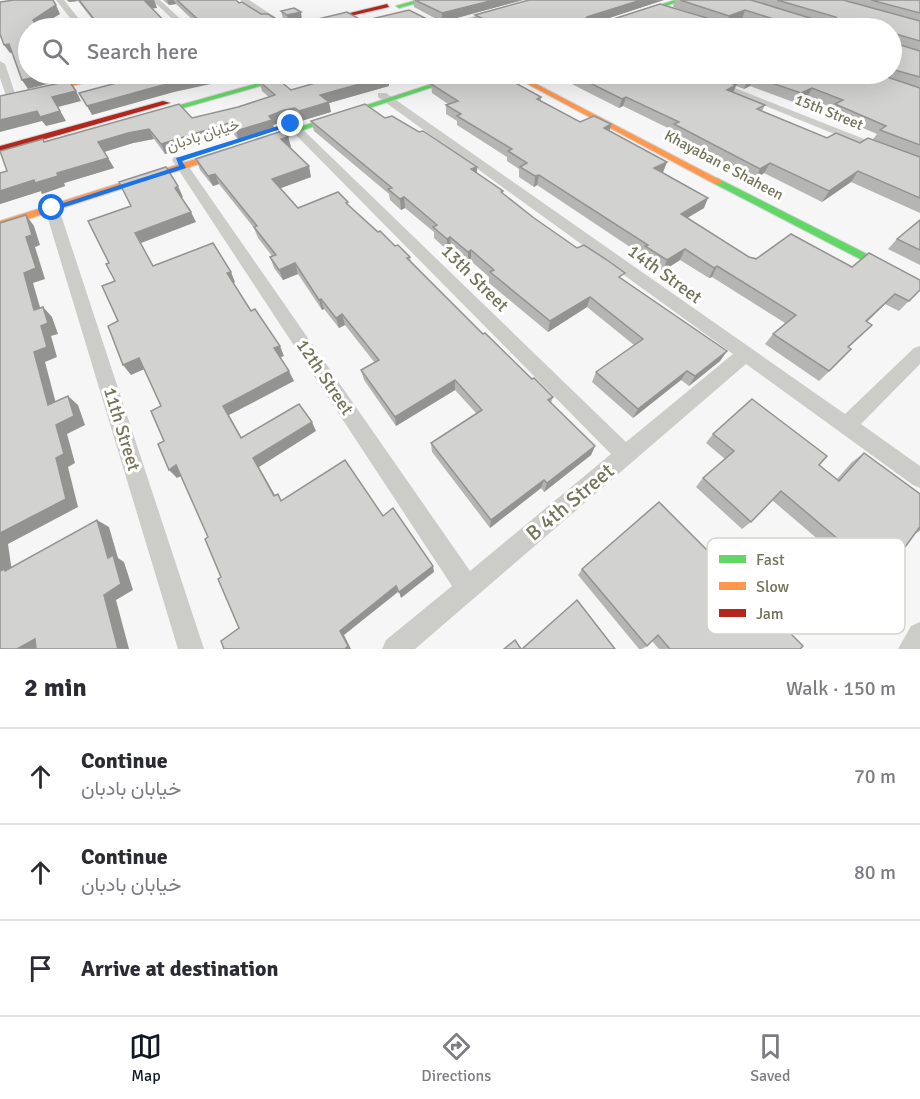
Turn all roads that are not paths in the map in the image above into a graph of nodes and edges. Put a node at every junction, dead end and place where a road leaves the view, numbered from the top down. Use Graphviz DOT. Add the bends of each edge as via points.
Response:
graph roads {
  1 [pos="60,0"];
  2 [pos="156,0"];
  3 [pos="244,0"];
  4 [pos="425,0"];
  5 [pos="543,0"];
  6 [pos="562,0"];
  7 [pos="691,0"];
  8 [pos="392,3"];
  9 [pos="670,7"];
  10 [pos="684,15"];
  11 [pos="74,18"];
  12 [pos="175,18"];
  13 [pos="274,18"];
  14 [pos="331,18"];
  15 [pos="339,18"];
  16 [pos="419,18"];
  17 [pos="458,18"];
  18 [pos="496,18"];
  19 [pos="629,18"];
  20 [pos="635,18"];
  21 [pos="693,18"];
  22 [pos="0,64"];
  23 [pos="62,84"];
  24 [pos="70,84"];
  25 [pos="237,84"];
  26 [pos="262,84"];
  27 [pos="422,84"];
  28 [pos="432,84"];
  29 [pos="531,84"];
  30 [pos="549,84"];
  31 [pos="717,84"];
  32 [pos="385,97"];
  33 [pos="6,98"];
  34 [pos="294,126"];
  35 [pos="0,149"];
  36 [pos="0,156"];
  37 [pos="181,163"];
  38 [pos="920,165"];
  39 [pos="50,205"];
  40 [pos="0,216"];
  41 [pos="0,225"];
  42 [pos="920,272"];
  43 [pos="920,286"];
  44 [pos="920,353"];
  45 [pos="744,355"];
  46 [pos="846,426"];
  47 [pos="626,455"];
  48 [pos="920,478"];
  49 [pos="467,588"];
  50 [pos="920,635"];
  51 [pos="191,649"];
  52 [pos="395,649"];
  53 [pos="911,649"];
  1 -- 11 [label="street"];
  2 -- 12 [label="street"];
  3 -- 13 [label="street"];
  4 -- 8 [label="main road"];
  5 -- 17 [label="main road"];
  6 -- 18 [label="main road"];
  7 -- 9 [label="main road"];
  8 -- 14 [label="main road"];
  8 -- 15 [label="main road"];
  8 -- 16 [label="main road"];
  9 -- 19 [label="main road"];
  9 -- 20 [label="main road"];
  10 -- 21 [label="street"];
  22 -- 33 [label="street"];
  23 -- 33 [label="main road"];
  24 -- 33 [label="main road"];
  25 -- 35 [label="main road"];
  26 -- 36 [label="main road"];
  27 -- 32 [label="main road, خیابان بادبان"];
  28 -- 32 [label="main road, خیابان بادبان"];
  29 -- 43 [label="main road, Khayaban e Shaheen"];
  30 -- 42 [label="main road, Khayaban e Shaheen"];
  31 -- 38 [label="street, 15th Street"];
  32 -- 34 [label="main road, خیابان بادبان"];
  32 -- 45 [label="street, 14th Street"];
  34 -- 37 [label="main road, خیابان بادبان"];
  34 -- 47 [label="street, 13th Street"];
  37 -- 39 [label="main road, خیابان بادبان"];
  37 -- 49 [label="street, 12th Street"];
  39 -- 40 [label="main road, خیابان بادبان"];
  39 -- 41 [label="main road, خیابان بادبان"];
  39 -- 51 [label="street, 11th Street"];
  44 -- 46 [label="street"];
  45 -- 46 [label="street, 14th Street"];
  45 -- 47 [label="street, B 4th Street"];
  46 -- 48 [label="street, 14th Street"];
  47 -- 49 [label="street, B 4th Street"];
  49 -- 52 [label="street, B 4th Street"];
  50 -- 53 [label="street"];
}
